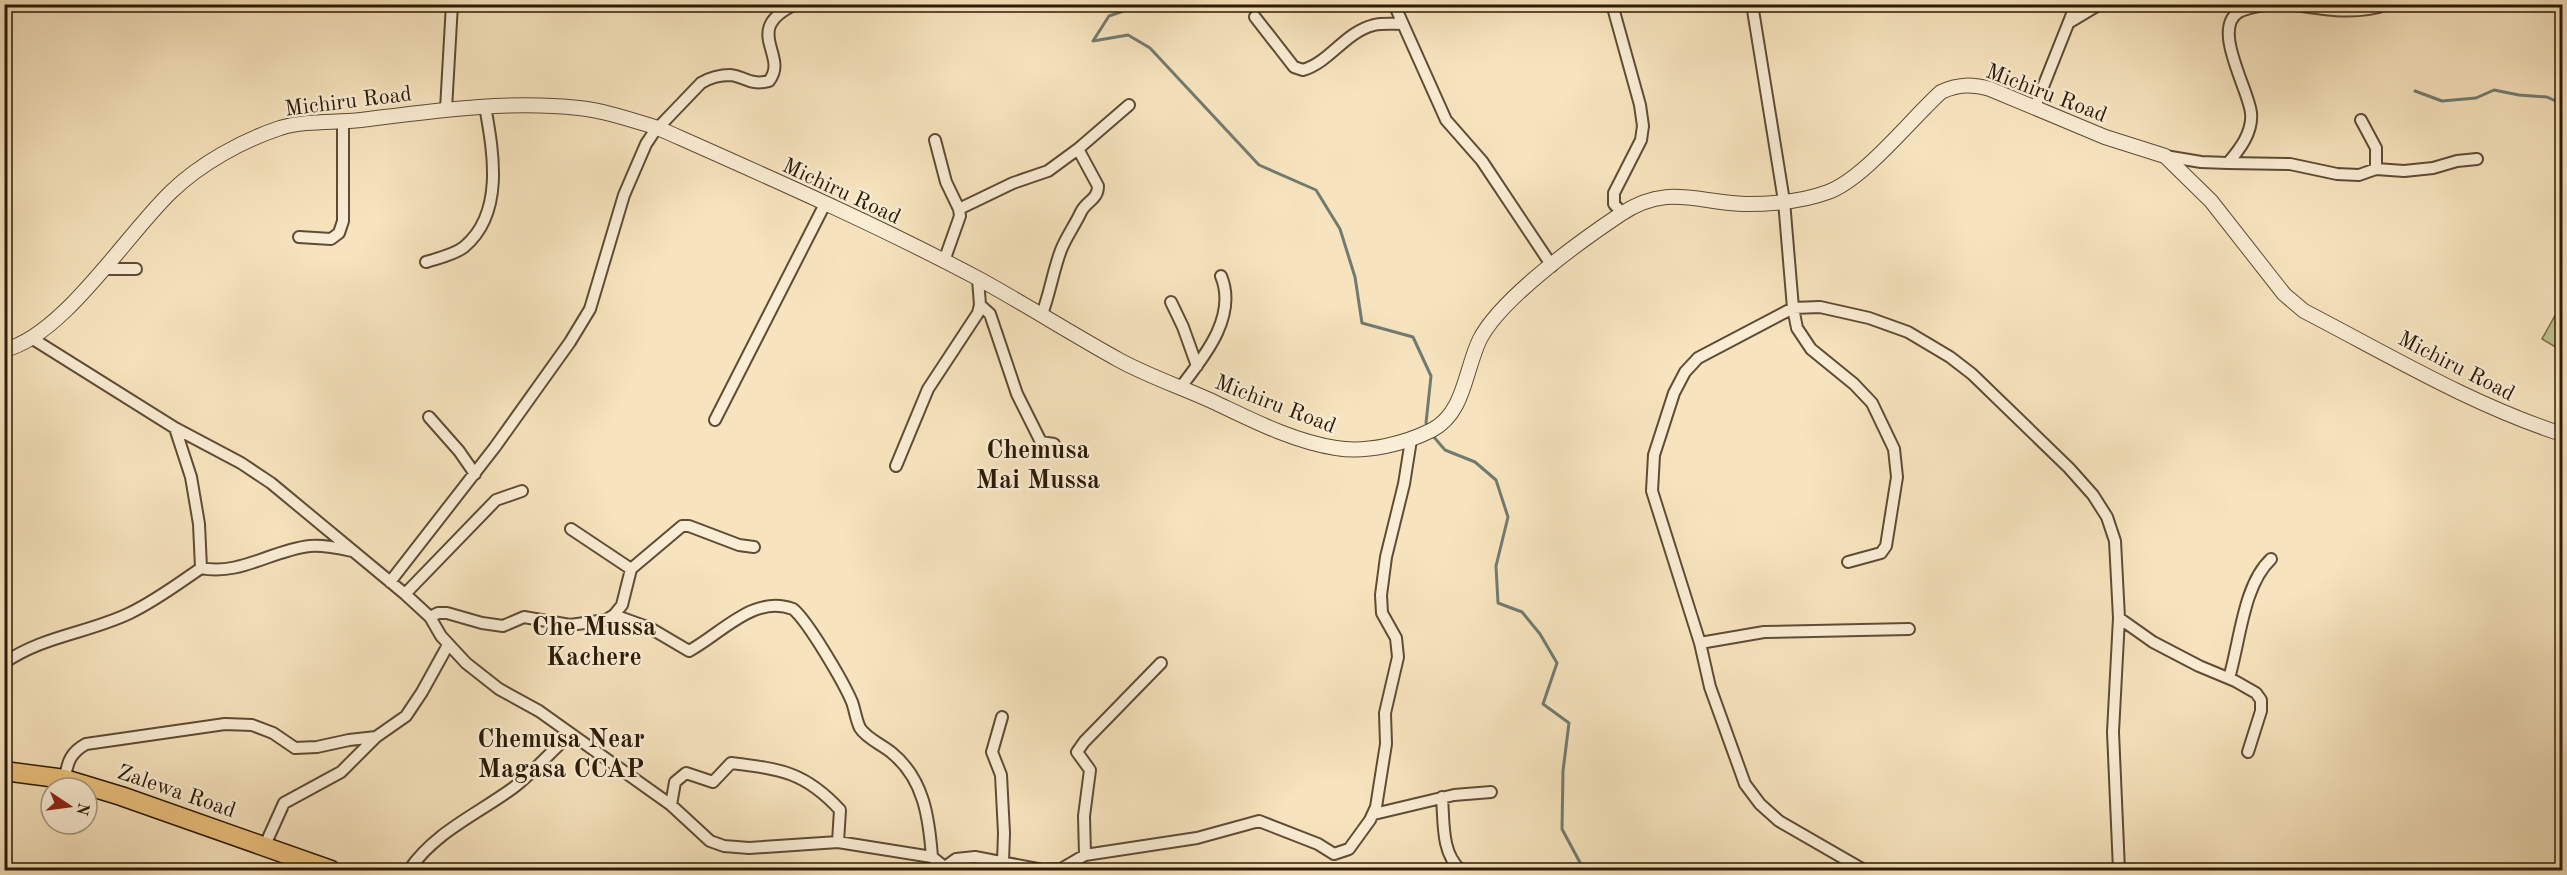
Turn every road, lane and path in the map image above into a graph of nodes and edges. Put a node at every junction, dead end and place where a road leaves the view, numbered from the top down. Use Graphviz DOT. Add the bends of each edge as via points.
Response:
graph roads {
  1 [pos="452,4"];
  2 [pos="1394,4"];
  3 [pos="1612,4"];
  4 [pos="1752,4"];
  5 [pos="2076,4"];
  6 [pos="2100,4"];
  7 [pos="2271,4"];
  8 [pos="2288,4"];
  9 [pos="2389,4"];
  10 [pos="795,5"];
  11 [pos="1255,17"];
  12 [pos="2070,22"];
  13 [pos="1402,24"];
  14 [pos="1129,105"];
  15 [pos="485,106"];
  16 [pos="2035,107"];
  17 [pos="446,109"];
  18 [pos="2361,120"];
  19 [pos="343,122"];
  20 [pos="658,128"];
  21 [pos="935,140"];
  22 [pos="1078,149"];
  23 [pos="2165,156"];
  24 [pos="2477,159"];
  25 [pos="2228,163"];
  26 [pos="2376,169"];
  27 [pos="1784,201"];
  28 [pos="825,204"];
  29 [pos="959,209"];
  30 [pos="1622,213"];
  31 [pos="299,237"];
  32 [pos="944,261"];
  33 [pos="426,262"];
  34 [pos="1552,266"];
  35 [pos="103,269"];
  36 [pos="136,269"];
  37 [pos="1221,276"];
  38 [pos="978,279"];
  39 [pos="1171,302"];
  40 [pos="980,306"];
  41 [pos="1793,308"];
  42 [pos="1042,314"];
  43 [pos="33,339"];
  44 [pos="4,350"];
  45 [pos="1197,366"];
  46 [pos="1180,388"];
  47 [pos="429,417"];
  48 [pos="715,420"];
  49 [pos="175,428"];
  50 [pos="2562,434"];
  51 [pos="1411,440"];
  52 [pos="1054,444"];
  53 [pos="896,466"];
  54 [pos="475,474"];
  55 [pos="522,491"];
  56 [pos="571,529"];
  57 [pos="754,547"];
  58 [pos="355,552"];
  59 [pos="2271,559"];
  60 [pos="1848,562"];
  61 [pos="201,568"];
  62 [pos="631,569"];
  63 [pos="390,582"];
  64 [pos="405,594"];
  65 [pos="614,615"];
  66 [pos="430,617"];
  67 [pos="2119,618"];
  68 [pos="1909,630"];
  69 [pos="1700,643"];
  70 [pos="448,645"];
  71 [pos="4,663"];
  72 [pos="1161,663"];
  73 [pos="2229,678"];
  74 [pos="1002,717"];
  75 [pos="570,735"];
  76 [pos="376,737"];
  77 [pos="2248,752"];
  78 [pos="4,771"];
  79 [pos="42,776"];
  80 [pos="65,776"];
  81 [pos="99,789"];
  82 [pos="1491,792"];
  83 [pos="1442,798"];
  84 [pos="671,805"];
  85 [pos="1374,814"];
  86 [pos="838,842"];
  87 [pos="265,845"];
  88 [pos="1085,855"];
  89 [pos="932,857"];
  90 [pos="1003,862"];
  91 [pos="946,868"];
  92 [pos="331,870"];
  93 [pos="409,870"];
  94 [pos="1461,870"];
  95 [pos="1864,870"];
  96 [pos="2119,870"];
  1 -- 17 [label="street"];
  2 -- 13 [label="street"];
  3 -- 30 [label="street" via="1643,126 1641,140 1614,193 1614,204"];
  4 -- 27 [label="street"];
  5 -- 12 [label="street"];
  6 -- 12 [label="street"];
  7 -- 25 [label="street" via="2238,12 2231,20 2228,32 2232,54 2252,114 2242,147"];
  8 -- 9 [label="street" via="2349,13"];
  10 -- 20 [label="street" via="774,17 770,25 768,39 774,68 771,80 747,82 731,75 709,79"];
  11 -- 13 [label="street" via="1294,67 1303,70 1323,61 1364,28"];
  12 -- 16 [label="street"];
  13 -- 34 [label="street" via="1446,120 1482,162"];
  14 -- 22 [label="street"];
  15 -- 17 [label="street, Michiru Road"];
  15 -- 20 [label="street, Michiru Road" via="581,108"];
  15 -- 33 [label="street" via="493,151 488,212 463,248"];
  16 -- 23 [label="street, Michiru Road"];
  16 -- 27 [label="street, Michiru Road" via="1981,86 1953,87 1941,92 1849,181 1831,192"];
  17 -- 19 [label="street, Michiru Road"];
  18 -- 26 [label="street" via="2376,148"];
  19 -- 31 [label="street" via="344,222 331,239"];
  19 -- 35 [label="street, Michiru Road" via="280,129 227,152 191,174 147,217"];
  20 -- 28 [label="street, Michiru Road"];
  20 -- 54 [label="street" via="646,144 624,195 590,309"];
  21 -- 29 [label="street" via="946,182"];
  22 -- 29 [label="street" via="1048,171"];
  22 -- 42 [label="street" via="1098,192 1083,207 1061,249"];
  23 -- 25 [label="street"];
  23 -- 50 [label="street, Michiru Road" via="2211,201 2284,294 2304,311 2481,402"];
  24 -- 26 [label="street" via="2404,171"];
  25 -- 26 [label="street" via="2290,164 2359,175"];
  27 -- 30 [label="street, Michiru Road" via="1746,204 1668,195"];
  27 -- 41 [label="street"];
  28 -- 32 [label="street, Michiru Road"];
  28 -- 48 [label="street"];
  29 -- 32 [label="street"];
  30 -- 34 [label="street, Michiru Road"];
  32 -- 38 [label="street, Michiru Road"];
  34 -- 51 [label="street, Michiru Road" via="1523,289 1482,336 1448,418"];
  35 -- 36 [label="street"];
  35 -- 43 [label="street, Michiru Road"];
  37 -- 45 [label="street" via="1225,285 1222,316 1212,346"];
  38 -- 40 [label="street"];
  38 -- 42 [label="street, Michiru Road"];
  39 -- 45 [label="street"];
  40 -- 52 [label="street" via="990,314 1033,429 1041,442"];
  40 -- 53 [label="street" via="928,389"];
  41 -- 60 [label="street" via="1802,337 1872,403 1894,449 1897,477 1886,546 1881,553"];
  41 -- 67 [label="street" via="1843,311 1896,327 1927,342 1972,374 2069,468 2107,518 2115,542"];
  41 -- 69 [label="street" via="1698,358 1681,379 1654,454 1652,491"];
  42 -- 46 [label="street, Michiru Road" via="1121,361"];
  43 -- 44 [label="street, Michiru Road"];
  43 -- 49 [label="street"];
  45 -- 46 [label="street"];
  46 -- 51 [label="street, Michiru Road" via="1318,445 1358,449"];
  47 -- 54 [label="street"];
  49 -- 58 [label="street" via="248,468"];
  49 -- 61 [label="street" via="191,477 200,524"];
  51 -- 85 [label="street" via="1381,595 1382,613 1396,638 1398,657 1385,713 1386,744"];
  54 -- 63 [label="street"];
  55 -- 64 [label="street" via="496,500"];
  56 -- 62 [label="street"];
  57 -- 62 [label="street" via="682,526"];
  58 -- 61 [label="street" via="309,546 237,568"];
  58 -- 63 [label="street"];
  59 -- 73 [label="street" via="2257,575"];
  61 -- 71 [label="street" via="129,614 48,641"];
  62 -- 65 [label="street" via="625,598"];
  63 -- 64 [label="street"];
  64 -- 66 [label="street"];
  65 -- 66 [label="street" via="577,625 524,617 503,627 447,613"];
  65 -- 89 [label="street" via="644,626 689,651 760,606 794,609 843,686 865,734 899,759 913,776 930,824"];
  66 -- 70 [label="street"];
  67 -- 73 [label="street" via="2153,642"];
  67 -- 96 [label="street" via="2113,732"];
  68 -- 69 [label="street" via="1764,632"];
  69 -- 95 [label="street" via="1710,687 1740,776 1750,792 1779,820"];
  70 -- 75 [label="street" via="499,689"];
  70 -- 76 [label="street" via="406,716"];
  72 -- 88 [label="street" via="1077,753 1090,770 1084,816"];
  73 -- 77 [label="street" via="2261,700"];
  74 -- 90 [label="street" via="992,752 1001,775"];
  75 -- 84 [label="street"];
  75 -- 93 [label="street" via="512,789 427,846"];
  76 -- 80 [label="street" via="294,748 273,732 252,725 205,726 86,744 74,751"];
  76 -- 87 [label="street" via="341,772 284,803"];
  78 -- 79 [label="highway, Zalewa Road"];
  81 -- 87 [label="highway, Zalewa Road"];
  82 -- 83 [label="street"];
  83 -- 85 [label="street"];
  83 -- 94 [label="street" via="1444,836"];
  84 -- 86 [label="street" via="710,841 724,846"];
  84 -- 86 [label="street" via="675,782 686,773 713,782 731,763 777,769 796,775 823,792 840,810"];
  85 -- 88 [label="street" via="1349,849 1339,854 1258,821 1197,838"];
  86 -- 89 [label="street"];
  87 -- 92 [label="highway, Zalewa Road"];
  88 -- 90 [label="street" via="1054,870"];
  89 -- 91 [label="street"];
  90 -- 91 [label="street" via="975,857 956,859"];
}
